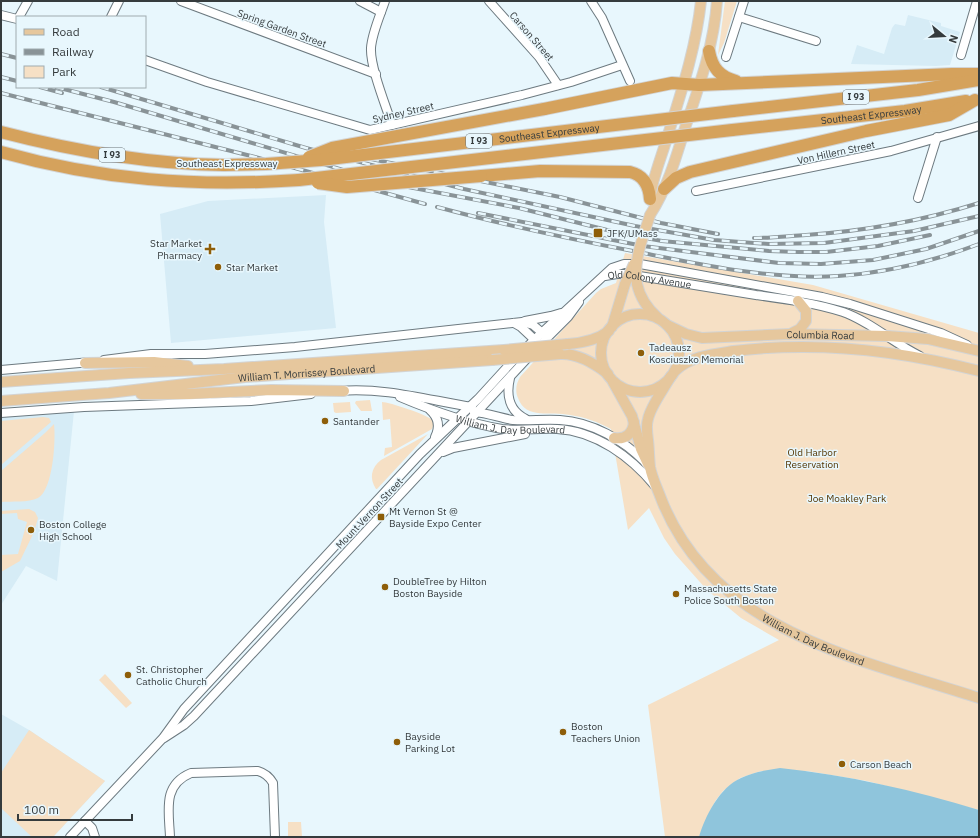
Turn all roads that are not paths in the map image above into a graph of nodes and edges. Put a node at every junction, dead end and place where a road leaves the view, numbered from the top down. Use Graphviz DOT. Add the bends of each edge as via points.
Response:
graph roads {
  1 [pos="28,1"];
  2 [pos="119,1"];
  3 [pos="181,1"];
  4 [pos="360,1"];
  5 [pos="385,1"];
  6 [pos="489,1"];
  7 [pos="591,1"];
  8 [pos="701,1"];
  9 [pos="717,1"];
  10 [pos="744,1"];
  11 [pos="976,2"];
  12 [pos="381,12"];
  13 [pos="1,15"];
  14 [pos="19,16"];
  15 [pos="112,16"];
  16 [pos="739,17"];
  17 [pos="16,18"];
  18 [pos="816,41"];
  19 [pos="709,51"];
  20 [pos="961,55"];
  21 [pos="726,57"];
  22 [pos="146,60"];
  23 [pos="622,64"];
  24 [pos="376,74"];
  25 [pos="979,74"];
  26 [pos="979,79"];
  27 [pos="630,81"];
  28 [pos="684,83"];
  29 [pos="746,83"];
  30 [pos="558,85"];
  31 [pos="699,85"];
  32 [pos="977,99"];
  33 [pos="392,125"];
  34 [pos="979,126"];
  35 [pos="1,132"];
  36 [pos="937,137"];
  37 [pos="1,152"];
  38 [pos="294,162"];
  39 [pos="299,180"];
  40 [pos="664,189"];
  41 [pos="696,191"];
  42 [pos="918,198"];
  43 [pos="650,199"];
  44 [pos="650,215"];
  45 [pos="637,256"];
  46 [pos="602,278"];
  47 [pos="583,296"];
  48 [pos="798,301"];
  49 [pos="565,311"];
  50 [pos="513,323"];
  51 [pos="664,323"];
  52 [pos="611,328"];
  53 [pos="790,334"];
  54 [pos="545,335"];
  55 [pos="888,336"];
  56 [pos="537,343"];
  57 [pos="977,350"];
  58 [pos="936,361"];
  59 [pos="85,363"];
  60 [pos="224,369"];
  61 [pos="1,370"];
  62 [pos="979,371"];
  63 [pos="673,373"];
  64 [pos="609,376"];
  65 [pos="511,377"];
  66 [pos="1,382"];
  67 [pos="344,391"];
  68 [pos="109,393"];
  69 [pos="389,393"];
  70 [pos="1,401"];
  71 [pos="486,404"];
  72 [pos="470,407"];
  73 [pos="428,409"];
  74 [pos="478,412"];
  75 [pos="1,413"];
  76 [pos="457,418"];
  77 [pos="531,420"];
  78 [pos="634,420"];
  79 [pos="470,421"];
  80 [pos="550,429"];
  81 [pos="614,438"];
  82 [pos="434,439"];
  83 [pos="434,458"];
  84 [pos="650,468"];
  85 [pos="658,490"];
  86 [pos="979,698"];
  87 [pos="164,738"];
  88 [pos="85,821"];
  89 [pos="70,837"];
  90 [pos="95,837"];
  91 [pos="170,837"];
  92 [pos="275,837"];
  1 -- 14 [label="street"];
  2 -- 15 [label="street"];
  3 -- 24 [label="street, Spring Garden Street"];
  4 -- 12 [label="street"];
  5 -- 12 [label="street"];
  6 -- 30 [label="street, Carson Street" via="539,57"];
  7 -- 23 [label="street" via="602,18"];
  8 -- 28 [label="main road, Columbia Road"];
  9 -- 19 [label="main road, Columbia Road"];
  10 -- 16 [label="street"];
  11 -- 20 [label="street"];
  12 -- 24 [label="street" via="371,44"];
  13 -- 17 [label="street"];
  16 -- 18 [label="street"];
  16 -- 21 [label="street"];
  19 -- 29 [label="highway" via="712,63 720,74"];
  19 -- 31 [label="main road, Columbia Road"];
  22 -- 33 [label="street, Sydney Street" via="207,82 370,130"];
  23 -- 27 [label="street"];
  23 -- 30 [label="street, Sydney Street"];
  24 -- 33 [label="street"];
  25 -- 29 [label="highway"];
  26 -- 38 [label="highway, Southeast Expressway / I 93, bridge" via="918,90"];
  28 -- 31 [label="highway"];
  28 -- 38 [label="highway, bridge" via="672,83 332,148"];
  28 -- 43 [label="main road, Columbia Road"];
  29 -- 31 [label="highway"];
  30 -- 33 [label="street, Sydney Street"];
  31 -- 40 [label="main road, Columbia Road"];
  32 -- 39 [label="highway, Southeast Expressway / I 93, bridge" via="905,111"];
  32 -- 40 [label="highway" via="949,115 690,172 676,178"];
  34 -- 36 [label="street, Von Hillern Street"];
  35 -- 38 [label="highway, Southeast Expressway / I 93, bridge" via="108,155 181,163 224,165"];
  36 -- 41 [label="street, Von Hillern Street" via="891,151"];
  36 -- 42 [label="street"];
  37 -- 39 [label="highway, Southeast Expressway / I 93" via="56,166 165,181 220,183"];
  39 -- 43 [label="highway, bridge" via="347,187 522,172 625,172 640,176 649,191"];
  40 -- 44 [label="main road, Columbia Road"];
  43 -- 44 [label="main road, Columbia Road"];
  44 -- 45 [label="main road, Columbia Road, bridge"];
  45 -- 51 [label="main road, Columbia Road, bridge" via="637,284 640,294 645,304"];
  45 -- 52 [label="main road, Columbia Road, bridge"];
  46 -- 47 [label="street, Mount Vernon Street"];
  46 -- 48 [label="street, Old Colony Avenue" via="627,274"];
  46 -- 57 [label="street, Old Colony Avenue" via="616,266 640,264 822,297 941,333"];
  47 -- 49 [label="street, Mount Vernon Street"];
  47 -- 54 [label="street, Mount Vernon Street" via="571,313"];
  48 -- 53 [label="main road" via="806,311 806,321 800,329"];
  48 -- 55 [label="street, Old Colony Avenue" via="843,312"];
  49 -- 50 [label="street"];
  49 -- 54 [label="street, Mount Vernon Street"];
  50 -- 54 [label="street" via="531,324"];
  50 -- 56 [label="street" via="521,327"];
  50 -- 59 [label="street" via="291,348 205,354 158,353"];
  51 -- 52 [label="main road" via="647,315 636,315 621,320"];
  51 -- 53 [label="main road, Columbia Road" via="686,334 702,338"];
  51 -- 63 [label="main road" via="675,336 678,346 679,357"];
  52 -- 60 [label="main road, William T. Morrissey Boulevard, bridge" via="592,340 568,344"];
  52 -- 64 [label="main road" via="604,340 602,352 603,364"];
  53 -- 55 [label="main road, Columbia Road"];
  54 -- 56 [label="street, Mount Vernon Street"];
  55 -- 57 [label="main road, Columbia Road" via="928,339"];
  55 -- 58 [label="street, Old Colony Avenue" via="909,351"];
  56 -- 65 [label="street, Mount Vernon Street"];
  56 -- 72 [label="street, Mount Vernon Street"];
  58 -- 62 [label="main road, Old Colony Avenue"];
  58 -- 63 [label="main road, Columbia Road" via="856,350 775,347 708,355 684,364"];
  59 -- 60 [label="main road" via="154,362"];
  59 -- 61 [label="street"];
  60 -- 66 [label="main road, William T. Morrissey Boulevard"];
  63 -- 64 [label="main road" via="657,388 639,392 624,388"];
  63 -- 84 [label="main road, William J. Day Boulevard" via="647,419"];
  64 -- 68 [label="main road, William T. Morrissey Boulevard, bridge" via="579,356 560,354 245,377"];
  64 -- 78 [label="main road, William J. Day Boulevard"];
  65 -- 71 [label="street, Mount Vernon Street"];
  65 -- 77 [label="street" via="508,394 511,405 520,415"];
  67 -- 68 [label="main road"];
  67 -- 69 [label="street, William T. Morrissey Boulevard"];
  67 -- 75 [label="street, William T. Morrissey Boulevard" via="251,401"];
  68 -- 70 [label="main road, William T. Morrissey Boulevard"];
  69 -- 72 [label="street, William T. Morrissey Boulevard"];
  69 -- 73 [label="street, William T. Morrissey Boulevard"];
  71 -- 72 [label="street, William T. Morrissey Boulevard"];
  71 -- 74 [label="street, Mount Vernon Street"];
  72 -- 76 [label="street, Mount Vernon Street"];
  73 -- 76 [label="street, William T. Morrissey Boulevard"];
  73 -- 82 [label="street" via="438,422"];
  74 -- 76 [label="street, William J. Day Boulevard"];
  74 -- 77 [label="street, William J. Day Boulevard"];
  74 -- 79 [label="street, Mount Vernon Street"];
  76 -- 79 [label="street, William J. Day Boulevard"];
  76 -- 82 [label="street, Mount Vernon Street"];
  77 -- 81 [label="street, William J. Day Boulevard" via="574,422 595,428"];
  78 -- 81 [label="main road" via="630,434 623,438"];
  78 -- 84 [label="main road, William J. Day Boulevard" via="641,449"];
  79 -- 80 [label="street, William J. Day Boulevard" via="512,430"];
  79 -- 83 [label="street, Mount Vernon Street"];
  80 -- 83 [label="street" via="453,448"];
  80 -- 85 [label="street, William J. Day Boulevard" via="581,433 608,445 638,468"];
  81 -- 84 [label="street, William J. Day Boulevard" via="638,455"];
  82 -- 87 [label="street, Mount Vernon Street" via="184,709"];
  83 -- 87 [label="street, Mount Vernon Street" via="194,716"];
  84 -- 85 [label="main road, William J. Day Boulevard"];
  85 -- 86 [label="main road, William J. Day Boulevard" via="674,526 690,552 722,586 754,612 850,657"];
  87 -- 88 [label="street, Mount Vernon Street"];
  88 -- 89 [label="street, Mount Vernon Street"];
  88 -- 90 [label="street" via="92,828"];
  91 -- 92 [label="street" via="168,801 171,790 183,776 192,773 258,771 265,773 273,783"];
}
